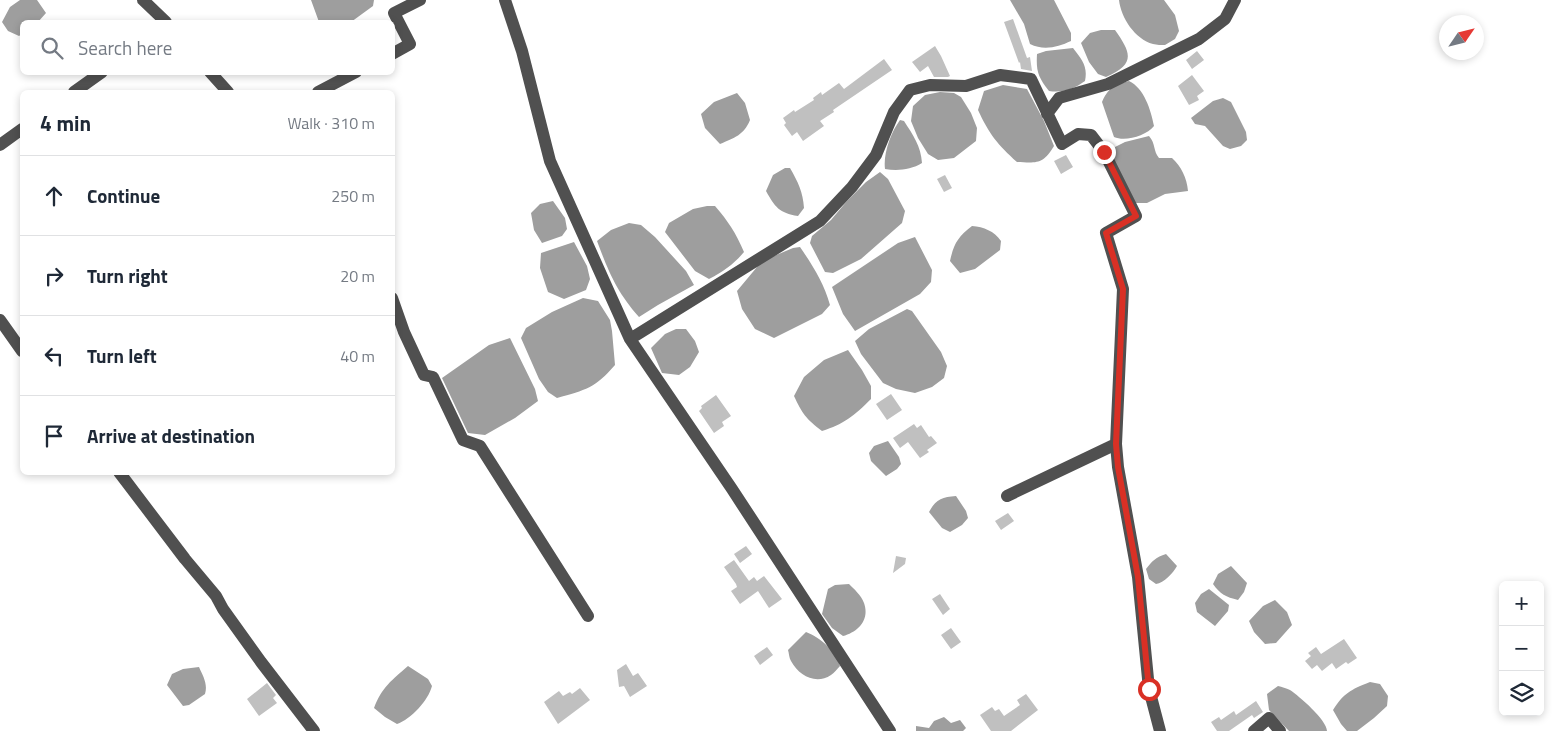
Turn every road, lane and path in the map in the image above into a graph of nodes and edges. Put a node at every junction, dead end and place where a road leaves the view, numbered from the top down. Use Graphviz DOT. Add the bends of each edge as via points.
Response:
graph roads {
  1 [pos="143,0"];
  2 [pos="420,0"];
  3 [pos="505,0"];
  4 [pos="1234,0"];
  5 [pos="164,20"];
  6 [pos="395,52"];
  7 [pos="98,75"];
  8 [pos="213,75"];
  9 [pos="350,75"];
  10 [pos="77,90"];
  11 [pos="226,90"];
  12 [pos="322,90"];
  13 [pos="1047,114"];
  14 [pos="20,130"];
  15 [pos="0,145"];
  16 [pos="395,306"];
  17 [pos="0,320"];
  18 [pos="630,339"];
  19 [pos="20,348"];
  20 [pos="1116,444"];
  21 [pos="121,475"];
  22 [pos="1007,496"];
  23 [pos="588,616"];
  24 [pos="314,731"];
  25 [pos="890,731"];
  26 [pos="1160,731"];
  27 [pos="1254,731"];
  28 [pos="1280,731"];
  1 -- 5 [label="street"];
  2 -- 6 [label="street" via="394,13 410,44"];
  3 -- 18 [label="street" via="522,51 550,161"];
  4 -- 13 [label="street" via="1225,19 1199,39 1108,84 1059,98"];
  7 -- 10 [label="street"];
  8 -- 11 [label="street"];
  9 -- 12 [label="street"];
  13 -- 18 [label="street" via="1031,79 1000,75 966,86 930,85 910,90 894,112 876,155 852,188 820,221"];
  13 -- 20 [label="street" via="1062,144 1078,134 1091,135 1104,152 1136,216 1106,233 1123,289"];
  14 -- 15 [label="street"];
  16 -- 23 [label="street" via="424,375 432,377 463,440 480,446"];
  17 -- 19 [label="street"];
  18 -- 25 [label="street"];
  20 -- 22 [label="street"];
  20 -- 26 [label="street" via="1138,577 1149,689"];
  21 -- 24 [label="street" via="216,596 223,610"];
  27 -- 28 [label="street" via="1269,718"];
}
